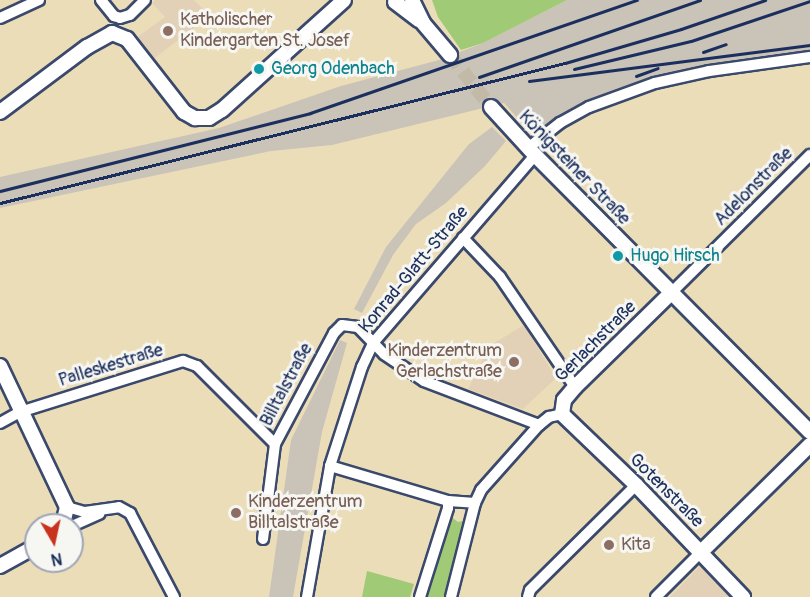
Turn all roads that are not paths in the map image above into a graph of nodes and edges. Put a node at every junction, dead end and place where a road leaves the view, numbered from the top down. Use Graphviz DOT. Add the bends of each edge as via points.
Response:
graph roads {
  1 [pos="39,0"];
  2 [pos="101,0"];
  3 [pos="145,0"];
  4 [pos="344,0"];
  5 [pos="412,0"];
  6 [pos="396,1"];
  7 [pos="0,18"];
  8 [pos="120,18"];
  9 [pos="423,23"];
  10 [pos="118,33"];
  11 [pos="450,55"];
  12 [pos="810,57"];
  13 [pos="491,107"];
  14 [pos="0,112"];
  15 [pos="531,152"];
  16 [pos="810,154"];
  17 [pos="463,238"];
  18 [pos="671,293"];
  19 [pos="373,343"];
  20 [pos="0,366"];
  21 [pos="575,387"];
  22 [pos="20,412"];
  23 [pos="562,414"];
  24 [pos="0,423"];
  25 [pos="539,425"];
  26 [pos="810,432"];
  27 [pos="275,444"];
  28 [pos="810,445"];
  29 [pos="330,466"];
  30 [pos="636,485"];
  31 [pos="448,501"];
  32 [pos="475,503"];
  33 [pos="67,507"];
  34 [pos="105,511"];
  35 [pos="66,513"];
  36 [pos="84,521"];
  37 [pos="263,539"];
  38 [pos="701,552"];
  39 [pos="24,553"];
  40 [pos="0,566"];
  41 [pos="171,596"];
  42 [pos="307,597"];
  43 [pos="420,597"];
  44 [pos="451,597"];
  45 [pos="528,597"];
  46 [pos="656,597"];
  47 [pos="743,597"];
  1 -- 7 [label="street"];
  2 -- 8 [label="street"];
  3 -- 8 [label="street" via="130,15"];
  4 -- 10 [label="main road" via="222,110 204,119 184,112 129,41"];
  5 -- 9 [label="main road"];
  6 -- 9 [label="main road"];
  8 -- 10 [label="street"];
  9 -- 11 [label="main road"];
  10 -- 14 [label="main road" via="107,34 87,47"];
  12 -- 15 [label="street, Konrad-Glatt-Straße" via="655,83 589,107 560,123"];
  13 -- 15 [label="main road, Königsteiner Straße"];
  15 -- 17 [label="street, Konrad-Glatt-Straße"];
  15 -- 18 [label="main road, Königsteiner Straße"];
  16 -- 18 [label="street, Adelonstraße"];
  17 -- 19 [label="street, Konrad-Glatt-Straße"];
  17 -- 21 [label="street" via="500,278"];
  18 -- 21 [label="main road, Gerlachstraße"];
  18 -- 26 [label="main road, Königsteiner Straße"];
  19 -- 25 [label="street" via="424,381"];
  19 -- 27 [label="street, Billtalstraße" via="358,327 339,326"];
  19 -- 29 [label="street, Konrad-Glatt-Straße"];
  20 -- 22 [label="main road"];
  21 -- 23 [label="main road, Gerlachstraße" via="564,400"];
  22 -- 24 [label="street, Palleskestraße"];
  22 -- 27 [label="street, Palleskestraße" via="188,362 197,366"];
  22 -- 33 [label="main road"];
  23 -- 25 [label="street"];
  23 -- 30 [label="main road, Gotenstraße"];
  25 -- 32 [label="street" via="481,490"];
  27 -- 37 [label="street, Billtalstraße"];
  28 -- 38 [label="main road"];
  29 -- 31 [label="street"];
  29 -- 42 [label="street, Konrad-Glatt-Straße"];
  30 -- 38 [label="main road, Gotenstraße"];
  30 -- 45 [label="street" via="530,590"];
  31 -- 32 [label="street"];
  31 -- 43 [label="street"];
  32 -- 44 [label="street"];
  33 -- 34 [label="street" via="85,512"];
  33 -- 35 [label="main road"];
  34 -- 36 [label="street"];
  34 -- 41 [label="street" via="119,507 130,513"];
  38 -- 46 [label="street"];
  38 -- 47 [label="main road, Gotenstraße"];
  39 -- 40 [label="main road"];
}
